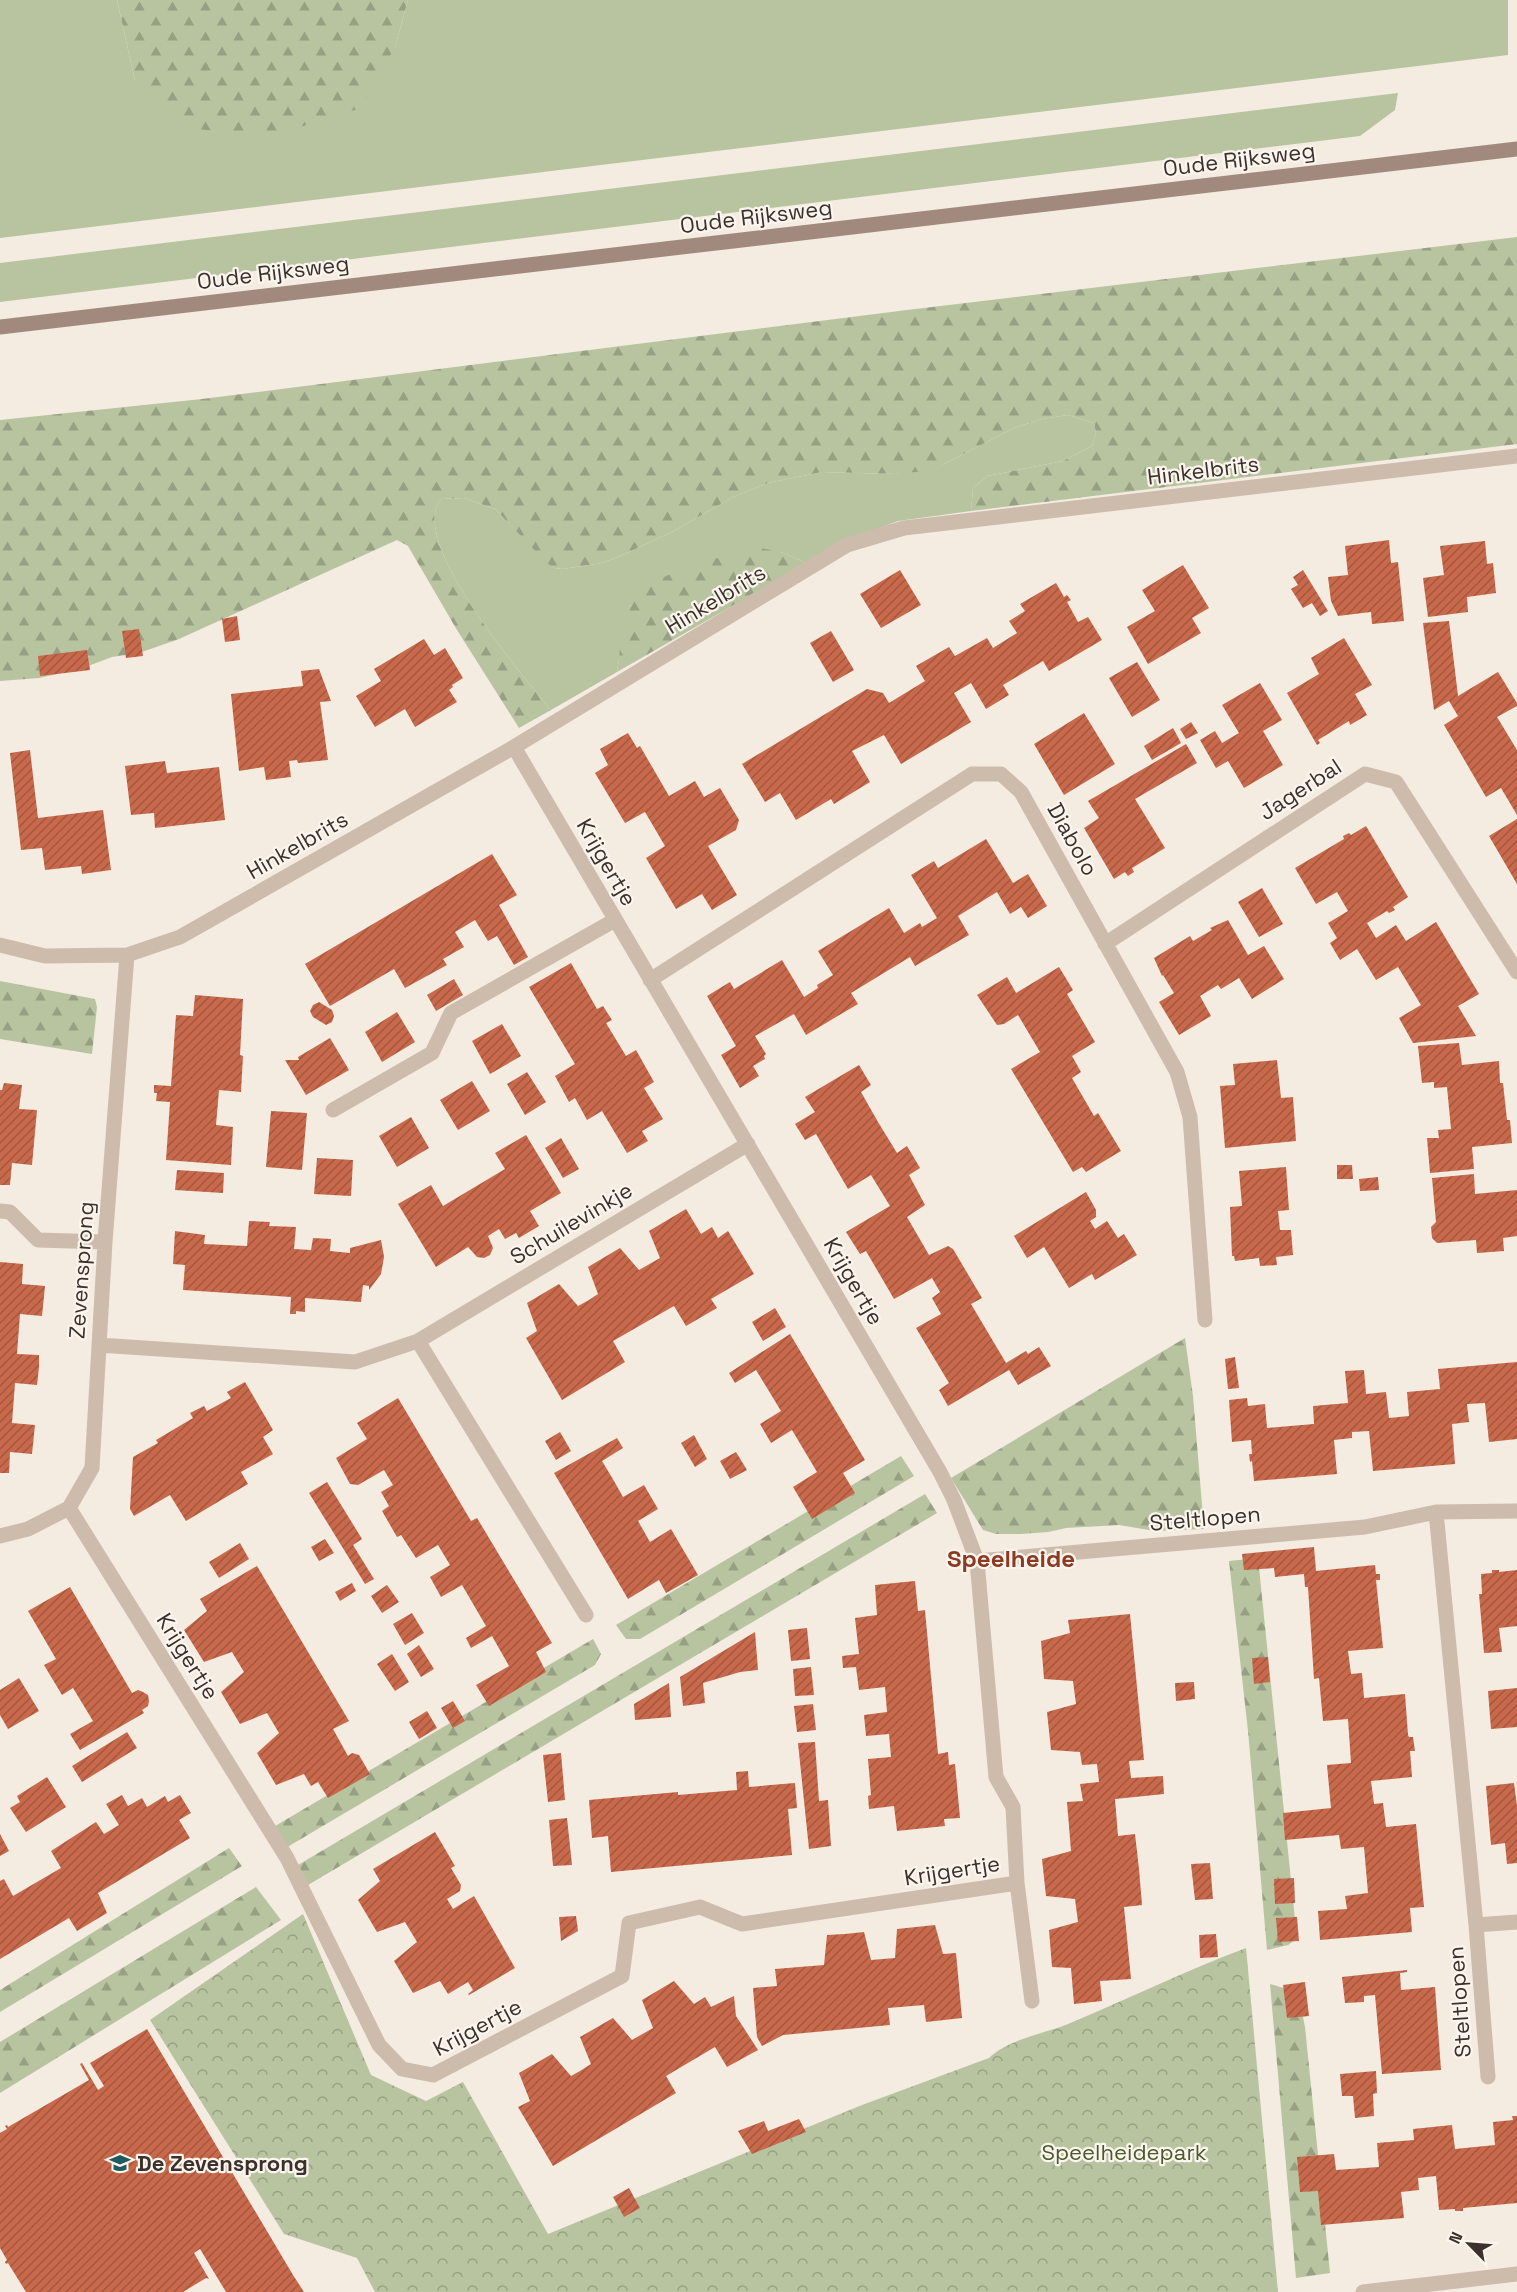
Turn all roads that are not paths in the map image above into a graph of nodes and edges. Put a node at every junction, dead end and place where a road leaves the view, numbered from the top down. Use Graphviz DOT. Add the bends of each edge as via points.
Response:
graph roads {
  1 [pos="1517,149"];
  2 [pos="0,327"];
  3 [pos="1517,456"];
  4 [pos="514,747"];
  5 [pos="615,920"];
  6 [pos="1105,944"];
  7 [pos="0,945"];
  8 [pos="127,955"];
  9 [pos="1517,972"];
  10 [pos="650,980"];
  11 [pos="333,1110"];
  12 [pos="748,1144"];
  13 [pos="0,1211"];
  14 [pos="105,1242"];
  15 [pos="1205,1320"];
  16 [pos="418,1341"];
  17 [pos="99,1345"];
  18 [pos="69,1508"];
  19 [pos="1517,1511"];
  20 [pos="1436,1512"];
  21 [pos="0,1536"];
  22 [pos="977,1561"];
  23 [pos="586,1615"];
  24 [pos="1017,1882"];
  25 [pos="1517,1922"];
  26 [pos="1476,1925"];
  27 [pos="1032,2001"];
  28 [pos="1488,2077"];
  29 [pos="1517,2274"];
  30 [pos="1363,2292"];
  1 -- 2 [label="main road, Oude Rijksweg"];
  3 -- 4 [label="street, Hinkelbrits" via="904,528 859,541"];
  4 -- 5 [label="street, Krijgertje"];
  4 -- 8 [label="street, Hinkelbrits" via="180,937"];
  5 -- 10 [label="street, Krijgertje"];
  5 -- 11 [label="street" via="451,1013 432,1053"];
  6 -- 9 [label="street, Jagerbal" via="1365,774 1396,782"];
  6 -- 10 [label="street, Diabolo" via="1021,792 1001,774 972,774"];
  6 -- 15 [label="street, Diabolo" via="1177,1072 1190,1117"];
  7 -- 8 [label="street, Hinkelbrits" via="45,956"];
  8 -- 14 [label="street, Zevensprong"];
  10 -- 12 [label="street, Krijgertje"];
  12 -- 16 [label="street, Schuilevinkje"];
  12 -- 22 [label="street, Krijgertje" via="940,1472"];
  13 -- 14 [label="street" via="10,1212 38,1240"];
  14 -- 17 [label="street, Zevensprong"];
  16 -- 17 [label="street, Schuilevinkje" via="355,1362"];
  16 -- 23 [label="street"];
  17 -- 18 [label="street, Zevensprong" via="92,1468"];
  18 -- 21 [label="street" via="28,1529"];
  18 -- 24 [label="street, Krijgertje" via="287,1858 379,2045 402,2069 433,2075 622,1976 629,1923 700,1907 742,1924"];
  19 -- 20 [label="street, Steltlopen"];
  20 -- 22 [label="street, Steltlopen" via="1365,1527"];
  20 -- 26 [label="street, Steltlopen"];
  22 -- 24 [label="street, Krijgertje" via="996,1777 1013,1807"];
  24 -- 27 [label="street, Krijgertje"];
  25 -- 26 [label="street, Steltlopen"];
  26 -- 28 [label="street, Steltlopen"];
  29 -- 30 [label="street"];
}
